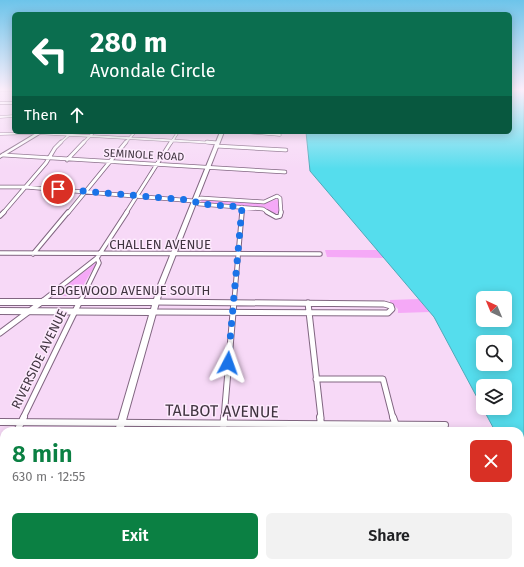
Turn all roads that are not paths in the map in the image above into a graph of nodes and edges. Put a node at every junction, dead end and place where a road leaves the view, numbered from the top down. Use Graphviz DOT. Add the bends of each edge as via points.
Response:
graph roads {
  1 [pos="0,134"];
  2 [pos="12,134"];
  3 [pos="38,134"];
  4 [pos="50,134"];
  5 [pos="133,134"];
  6 [pos="177,134"];
  7 [pos="221,134"];
  8 [pos="268,134"];
  9 [pos="280,135"];
  10 [pos="69,136"];
  11 [pos="90,136"];
  12 [pos="130,138"];
  13 [pos="173,140"];
  14 [pos="217,144"];
  15 [pos="286,150"];
  16 [pos="1,156"];
  17 [pos="49,158"];
  18 [pos="67,160"];
  19 [pos="111,162"];
  20 [pos="158,165"];
  21 [pos="207,168"];
  22 [pos="285,172"];
  23 [pos="0,187"];
  24 [pos="25,187"];
  25 [pos="86,192"];
  26 [pos="137,196"];
  27 [pos="194,201"];
  28 [pos="242,207"];
  29 [pos="0,216"];
  30 [pos="0,253"];
  31 [pos="33,254"];
  32 [pos="173,254"];
  33 [pos="237,254"];
  34 [pos="320,254"];
  35 [pos="98,256"];
  36 [pos="0,302"];
  37 [pos="41,302"];
  38 [pos="79,302"];
  39 [pos="155,302"];
  40 [pos="232,303"];
  41 [pos="308,303"];
  42 [pos="0,311"];
  43 [pos="28,311"];
  44 [pos="74,311"];
  45 [pos="153,312"];
  46 [pos="232,313"];
  47 [pos="309,313"];
  48 [pos="0,333"];
  49 [pos="316,379"];
  50 [pos="0,422"];
  51 [pos="21,422"];
  52 [pos="122,423"];
  53 [pos="223,424"];
  54 [pos="445,425"];
  55 [pos="19,427"];
  56 [pos="121,427"];
  57 [pos="296,427"];
  58 [pos="321,427"];
  59 [pos="397,427"];
  60 [pos="413,427"];
  1 -- 2 [label="street"];
  3 -- 16 [label="main road"];
  4 -- 10 [label="street"];
  5 -- 12 [label="street"];
  6 -- 13 [label="street, RIVERSIDE AVENUE"];
  7 -- 14 [label="main road"];
  8 -- 9 [label="street"];
  10 -- 11 [label="street"];
  10 -- 17 [label="street" via="55,148"];
  11 -- 12 [label="street"];
  11 -- 18 [label="street"];
  12 -- 13 [label="street"];
  12 -- 19 [label="street"];
  13 -- 14 [label="street"];
  13 -- 20 [label="street, RIVERSIDE AVENUE"];
  14 -- 15 [label="street"];
  14 -- 21 [label="main road"];
  16 -- 17 [label="street, SEMINOLE ROAD"];
  17 -- 18 [label="street, SEMINOLE ROAD"];
  17 -- 24 [label="street"];
  18 -- 19 [label="street, SEMINOLE ROAD"];
  19 -- 20 [label="street, SEMINOLE ROAD"];
  19 -- 25 [label="street"];
  20 -- 21 [label="street, SEMINOLE ROAD"];
  20 -- 26 [label="street, RIVERSIDE AVENUE"];
  21 -- 22 [label="street, SEMINOLE ROAD"];
  21 -- 27 [label="main road"];
  23 -- 24 [label="street"];
  24 -- 25 [label="street"];
  24 -- 29 [label="street"];
  25 -- 26 [label="street"];
  25 -- 31 [label="street"];
  26 -- 27 [label="street"];
  26 -- 35 [label="street, RIVERSIDE AVENUE"];
  27 -- 28 [label="street" via="199,204"];
  27 -- 28 [label="street" via="201,198 264,202 277,196 280,198 281,212 280,216 276,217 263,209"];
  27 -- 32 [label="main road"];
  28 -- 33 [label="street"];
  30 -- 31 [label="street, CHALLEN AVENUE"];
  31 -- 35 [label="street, CHALLEN AVENUE"];
  32 -- 33 [label="street, CHALLEN AVENUE"];
  32 -- 35 [label="street, CHALLEN AVENUE"];
  32 -- 39 [label="main road"];
  33 -- 34 [label="street, CHALLEN AVENUE"];
  33 -- 40 [label="street"];
  35 -- 37 [label="street"];
  35 -- 38 [label="street, RIVERSIDE AVENUE" via="98,262"];
  36 -- 37 [label="main road, EDGEWOOD AVENUE SOUTH"];
  37 -- 38 [label="main road, EDGEWOOD AVENUE SOUTH"];
  37 -- 43 [label="street"];
  38 -- 39 [label="main road, EDGEWOOD AVENUE SOUTH"];
  38 -- 44 [label="street, RIVERSIDE AVENUE"];
  39 -- 40 [label="street, EDGEWOOD AVENUE SOUTH"];
  39 -- 45 [label="main road"];
  40 -- 41 [label="street, EDGEWOOD AVENUE SOUTH"];
  40 -- 46 [label="street"];
  41 -- 47 [label="street"];
  41 -- 47 [label="street, EDGEWOOD AVENUE SOUTH" via="384,304 391,306 392,309 388,313"];
  42 -- 43 [label="main road, EDGEWOOD AVENUE SOUTH"];
  43 -- 44 [label="main road, EDGEWOOD AVENUE SOUTH"];
  43 -- 48 [label="street"];
  44 -- 45 [label="main road, EDGEWOOD AVENUE SOUTH"];
  44 -- 51 [label="street, RIVERSIDE AVENUE"];
  45 -- 46 [label="street, EDGEWOOD AVENUE SOUTH"];
  45 -- 52 [label="main road"];
  46 -- 47 [label="street, EDGEWOOD AVENUE SOUTH"];
  46 -- 53 [label="street"];
  47 -- 49 [label="street"];
  49 -- 58 [label="street"];
  49 -- 59 [label="street" via="383,379"];
  50 -- 51 [label="street, TALBOT AVENUE"];
  51 -- 52 [label="street, TALBOT AVENUE"];
  51 -- 55 [label="street, RIVERSIDE AVENUE"];
  52 -- 53 [label="street, TALBOT AVENUE"];
  52 -- 56 [label="main road"];
  53 -- 57 [label="street, TALBOT AVENUE"];
  54 -- 60 [label="street, TALBOT AVENUE"];
}
